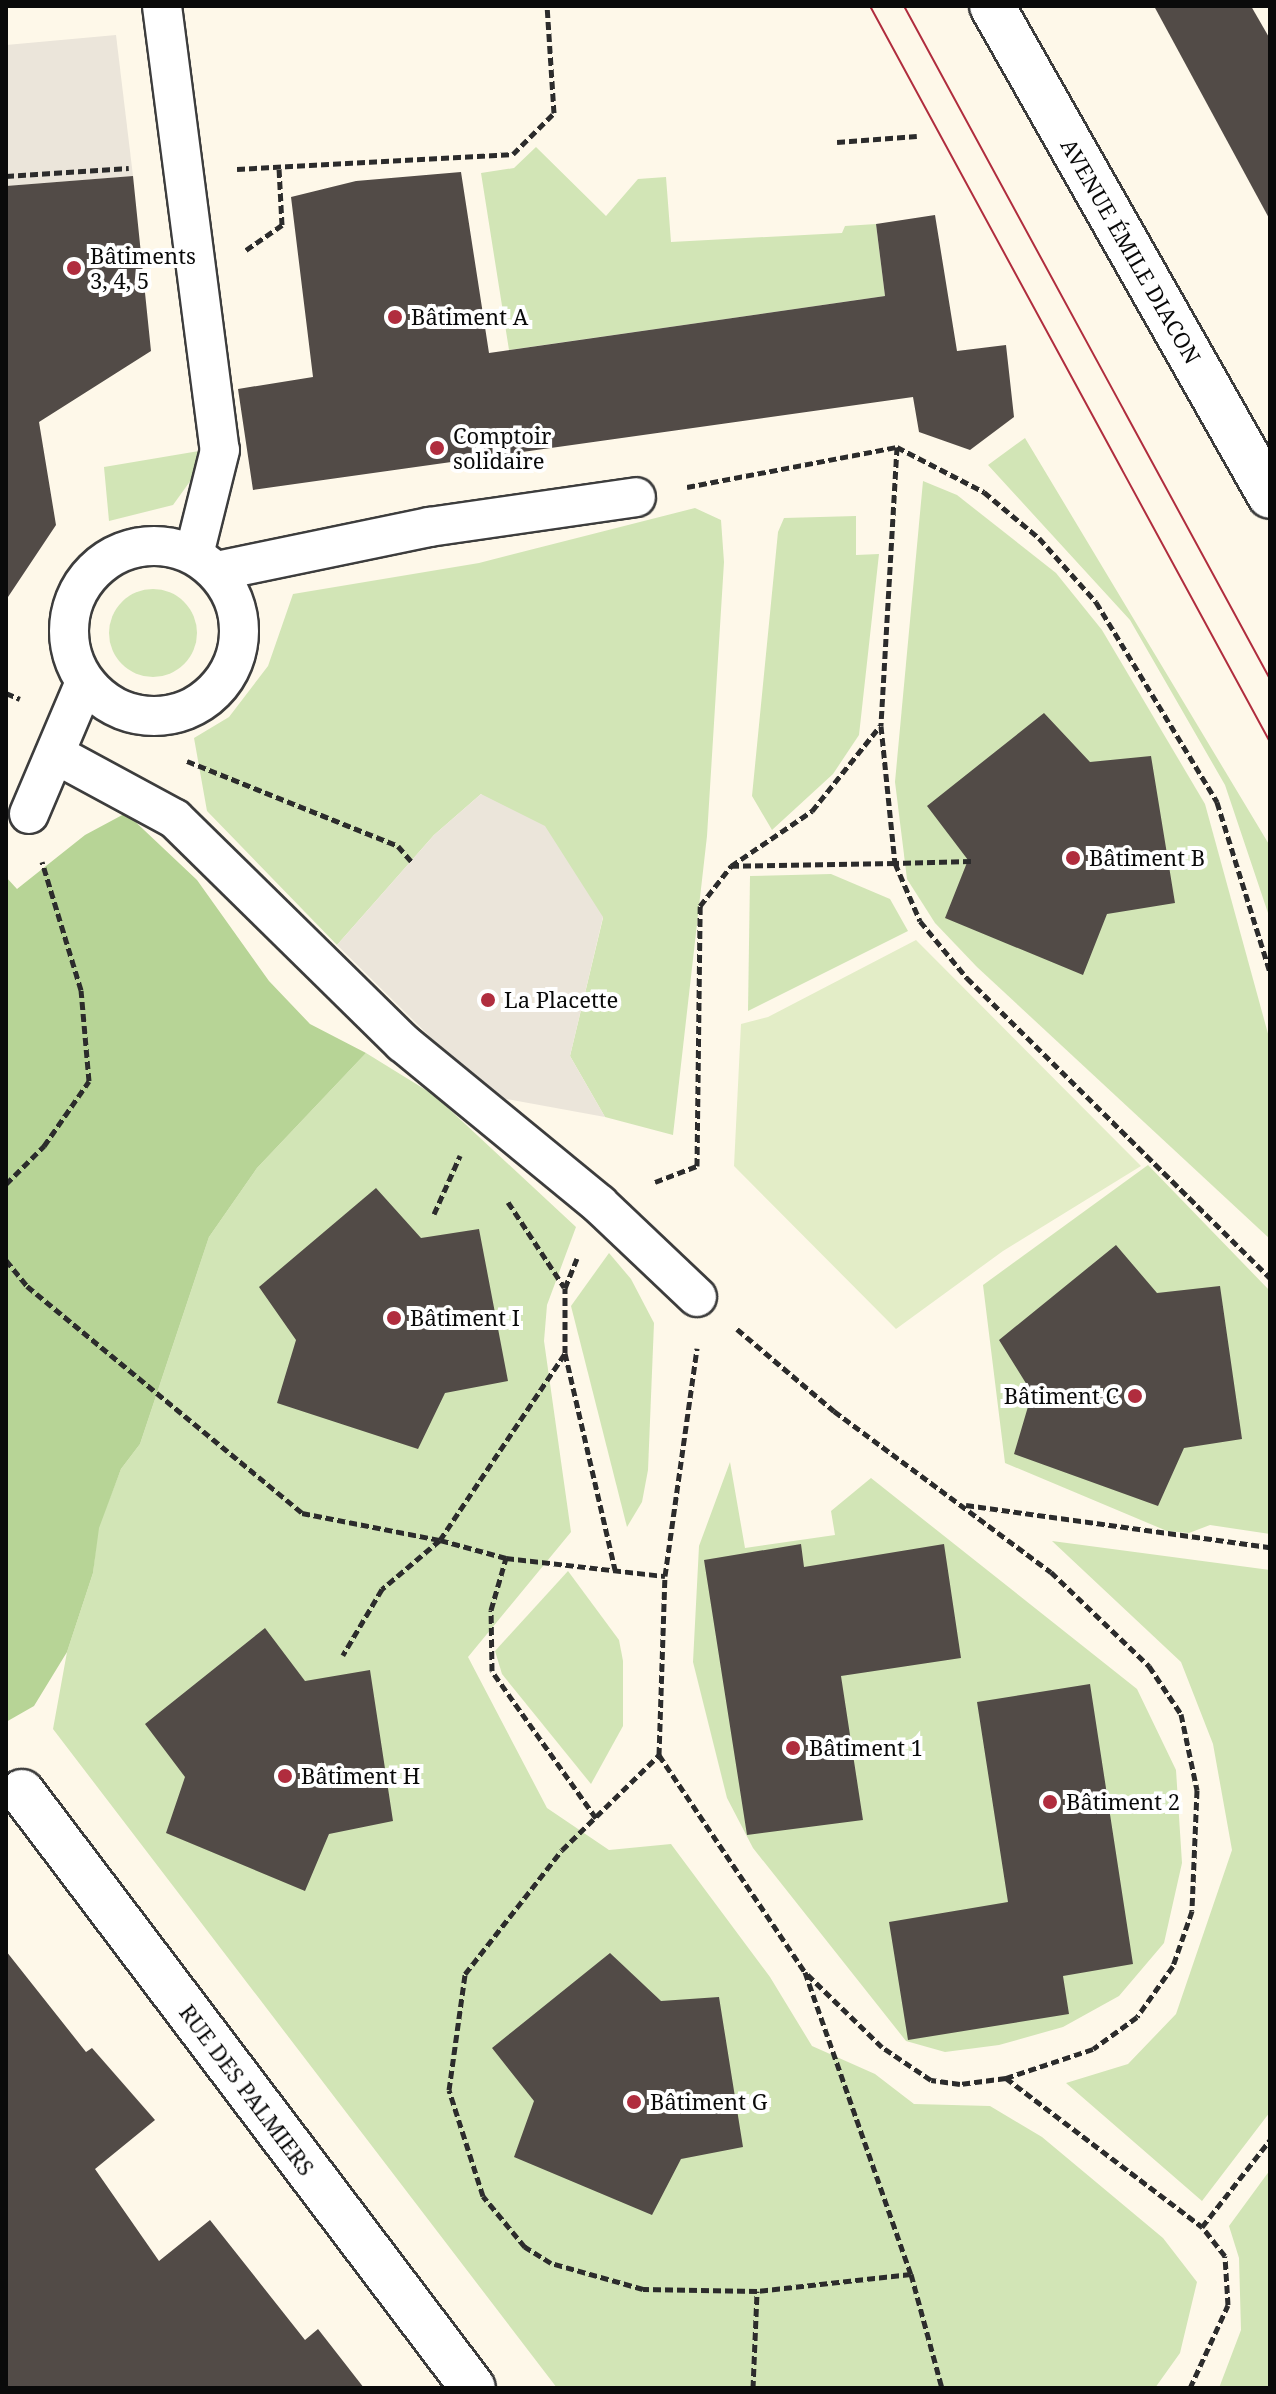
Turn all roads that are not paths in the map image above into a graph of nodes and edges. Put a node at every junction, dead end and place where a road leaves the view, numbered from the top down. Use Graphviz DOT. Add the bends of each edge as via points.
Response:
graph roads {
  1 [pos="162,6"];
  2 [pos="992,6"];
  3 [pos="1270,496"];
  4 [pos="636,497"];
  5 [pos="205,563"];
  6 [pos="85,682"];
  7 [pos="55,754"];
  8 [pos="29,814"];
  9 [pos="697,1297"];
  10 [pos="22,1792"];
  11 [pos="473,2388"];
  1 -- 5 [label="lane" via="220,450"];
  2 -- 3 [label="street, AVENUE ÉMILE DIACON"];
  4 -- 5 [label="lane"];
  5 -- 6 [label="lane" via="166,545 138,546 110,556 88,575 73,601 68,629"];
  5 -- 6 [label="lane" via="233,595 240,624 227,678 207,698 157,717 129,713"];
  6 -- 7 [label="lane"];
  7 -- 8 [label="lane"];
  7 -- 9 [label="lane" via="175,819 403,1043 599,1204"];
  10 -- 11 [label="street, RUE DES PALMIERS"];
}
